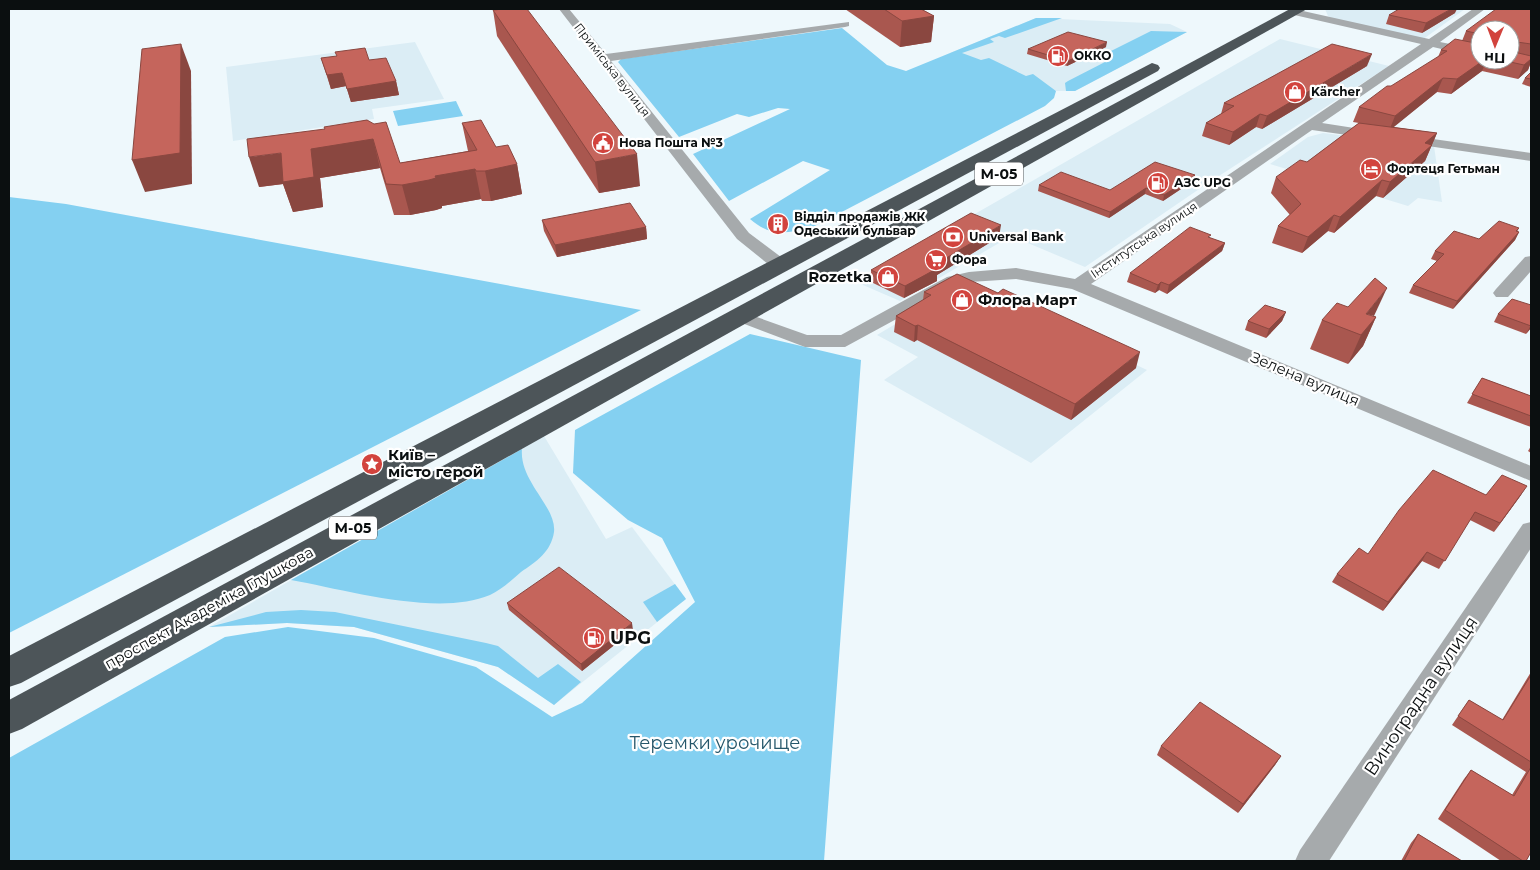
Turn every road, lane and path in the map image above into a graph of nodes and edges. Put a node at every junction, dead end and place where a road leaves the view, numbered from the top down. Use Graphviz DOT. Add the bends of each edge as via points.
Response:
graph roads {
  1 [pos="564,9"];
  2 [pos="1265,9"];
  3 [pos="1480,9"];
  4 [pos="1297,10"];
  5 [pos="845,24"];
  6 [pos="1432,43"];
  7 [pos="1198,44"];
  8 [pos="1470,52"];
  9 [pos="604,58"];
  10 [pos="1172,58"];
  11 [pos="1311,126"];
  12 [pos="1531,157"];
  13 [pos="1531,261"];
  14 [pos="779,264"];
  15 [pos="1078,285"];
  16 [pos="1502,293"];
  17 [pos="740,316"];
  18 [pos="1531,474"];
  19 [pos="1531,530"];
  20 [pos="9,673"];
  21 [pos="9,718"];
  22 [pos="1311,861"];
  1 -- 9 [label="street, Приміська вулиця"];
  2 -- 7 [label="highway"];
  3 -- 6 [label="street, Інститутська вулиця"];
  4 -- 6 [label="street"];
  4 -- 17 [label="highway, М-05"];
  5 -- 9 [label="street"];
  6 -- 8 [label="street"];
  6 -- 11 [label="street, Інститутська вулиця"];
  9 -- 14 [label="street, Приміська вулиця" via="743,236"];
  10 -- 14 [label="highway, М-05"];
  11 -- 12 [label="street"];
  11 -- 15 [label="street, Інститутська вулиця"];
  13 -- 16 [label="street"];
  14 -- 20 [label="highway, М-05"];
  15 -- 17 [label="street, Зелена вулиця" via="1020,273 971,275 953,281 845,341 805,341"];
  15 -- 18 [label="street, Зелена вулиця"];
  17 -- 21 [label="highway, проспект Академіка Глушкова / М-05"];
  19 -- 22 [label="street, Виноградна вулиця"];
}
